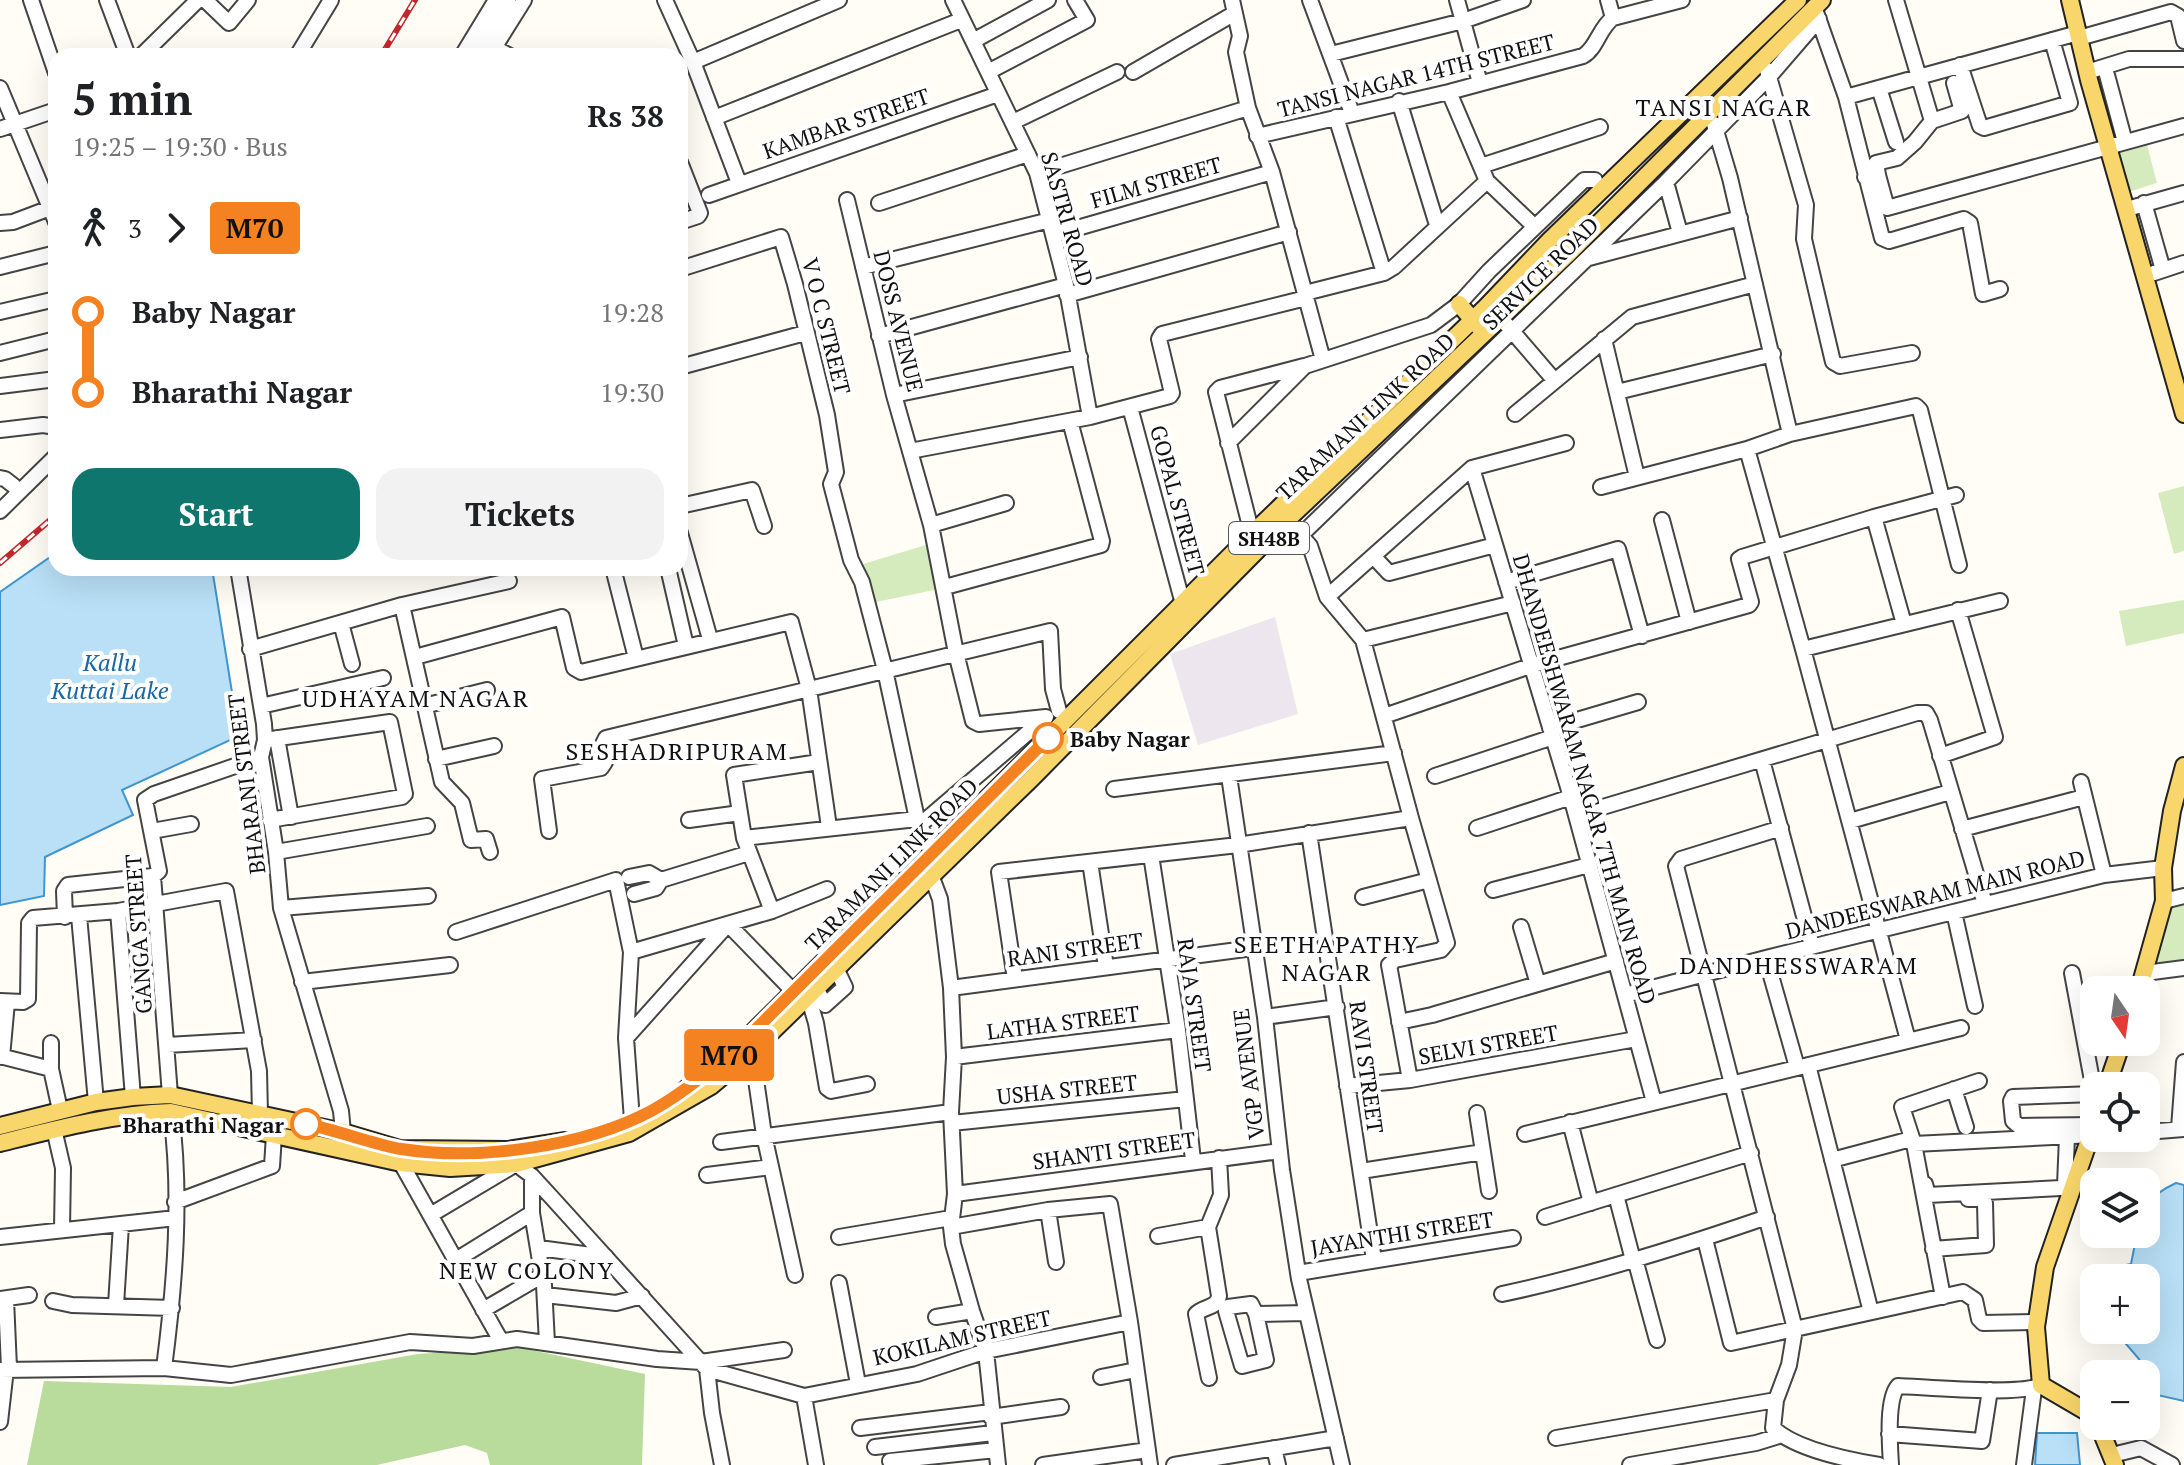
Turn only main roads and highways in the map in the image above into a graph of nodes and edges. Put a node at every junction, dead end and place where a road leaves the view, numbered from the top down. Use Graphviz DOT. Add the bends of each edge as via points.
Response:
graph roads {
  1 [pos="1798,0"];
  2 [pos="2070,0"];
  3 [pos="1816,7"];
  4 [pos="1545,279"];
  5 [pos="1503,289"];
  6 [pos="1459,304"];
  7 [pos="1472,320"];
  8 [pos="1484,333"];
  9 [pos="2184,414"];
  10 [pos="1054,743"];
  11 [pos="2184,766"];
  12 [pos="2178,810"];
  13 [pos="2144,976"];
  14 [pos="806,992"];
  15 [pos="744,1051"];
  16 [pos="171,1104"];
  17 [pos="0,1126"];
  18 [pos="0,1143"];
  19 [pos="2086,1152"];
  20 [pos="2080,1409"];
  21 [pos="2105,1440"];
  22 [pos="2114,1460"];
  1 -- 5 [label="main road, TARAMANI LINK ROAD / SH48B"];
  2 -- 9 [label="main road"];
  3 -- 4 [label="main road"];
  3 -- 4 [label="main road, TARAMANI LINK ROAD / SH48B"];
  4 -- 5 [label="main road"];
  4 -- 8 [label="main road, TARAMANI LINK ROAD / SH48B"];
  5 -- 7 [label="main road, TARAMANI LINK ROAD / SH48B"];
  6 -- 7 [label="main road"];
  7 -- 8 [label="main road"];
  7 -- 10 [label="main road, TARAMANI LINK ROAD / SH48B" via="1183,604 1058,715"];
  8 -- 10 [label="main road, TARAMANI LINK ROAD / SH48B"];
  10 -- 14 [label="main road, TARAMANI LINK ROAD / SH48B" via="931,875"];
  10 -- 14 [label="main road, TARAMANI LINK ROAD / SH48B" via="933,853"];
  11 -- 12 [label="main road"];
  12 -- 13 [label="main road" via="2163,868 2164,901"];
  14 -- 15 [label="main road, TARAMANI LINK ROAD / SH48B"];
  15 -- 16 [label="main road, TARAMANI LINK ROAD / SH48B" via="632,1120 600,1133 508,1150 400,1149 260,1114"];
  15 -- 16 [label="main road, TARAMANI LINK ROAD / SH48B" via="711,1086 629,1133 516,1164 450,1168 401,1163 274,1135"];
  16 -- 17 [label="main road, TARAMANI LINK ROAD / SH48B" via="133,1097"];
  16 -- 18 [label="main road, TARAMANI LINK ROAD / SH48B"];
  19 -- 20 [label="main road" via="2045,1267 2037,1322 2038,1387"];
  21 -- 22 [label="main road"];
}
